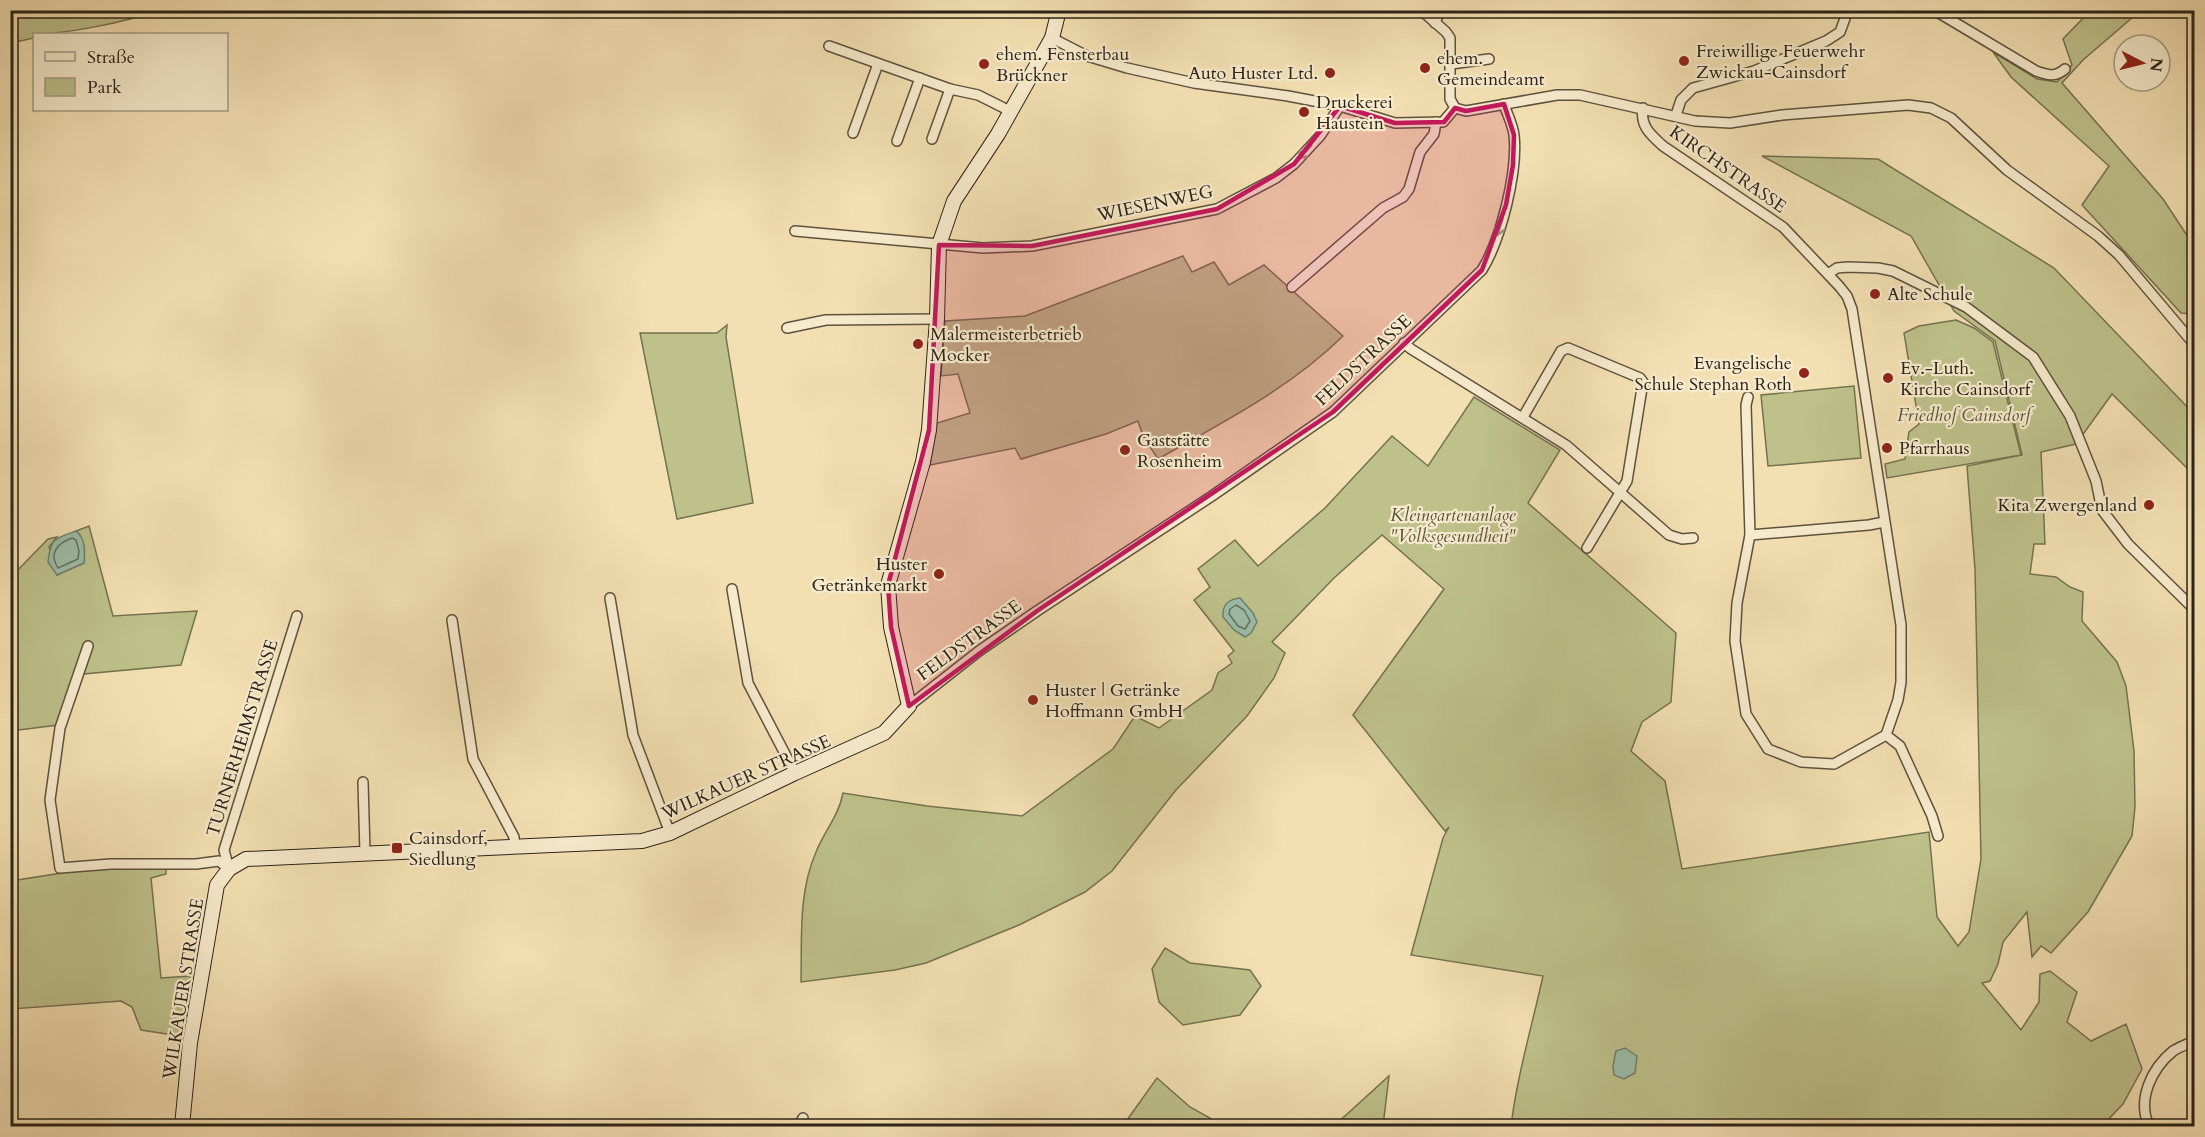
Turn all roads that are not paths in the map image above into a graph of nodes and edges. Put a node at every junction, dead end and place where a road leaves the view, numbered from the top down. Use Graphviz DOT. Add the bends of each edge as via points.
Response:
graph roads {
  1 [pos="1059,10"];
  2 [pos="1421,10"];
  3 [pos="1440,10"];
  4 [pos="1848,10"];
  5 [pos="1934,10"];
  6 [pos="1435,23"];
  7 [pos="1052,38"];
  8 [pos="829,46"];
  9 [pos="1489,59"];
  10 [pos="878,64"];
  11 [pos="1451,64"];
  12 [pos="2064,69"];
  13 [pos="920,78"];
  14 [pos="950,89"];
  15 [pos="1504,104"];
  16 [pos="1340,106"];
  17 [pos="1455,108"];
  18 [pos="1643,108"];
  19 [pos="1010,111"];
  20 [pos="1676,115"];
  21 [pos="1436,122"];
  22 [pos="853,133"];
  23 [pos="932,139"];
  24 [pos="897,141"];
  25 [pos="795,231"];
  26 [pos="939,244"];
  27 [pos="1828,274"];
  28 [pos="1292,287"];
  29 [pos="937,319"];
  30 [pos="787,328"];
  31 [pos="1404,343"];
  32 [pos="2194,344"];
  33 [pos="1748,397"];
  34 [pos="1523,417"];
  35 [pos="1621,493"];
  36 [pos="1884,522"];
  37 [pos="1750,535"];
  38 [pos="1693,538"];
  39 [pos="1587,548"];
  40 [pos="732,589"];
  41 [pos="610,598"];
  42 [pos="2194,609"];
  43 [pos="297,616"];
  44 [pos="452,620"];
  45 [pos="88,646"];
  46 [pos="909,706"];
  47 [pos="1886,735"];
  48 [pos="795,773"];
  49 [pos="363,782"];
  50 [pos="670,833"];
  51 [pos="1938,836"];
  52 [pos="515,847"];
  53 [pos="365,853"];
  54 [pos="229,869"];
  55 [pos="2194,1041"];
  56 [pos="182,1126"];
  57 [pos="2149,1126"];
  1 -- 7 [label="street"];
  2 -- 6 [label="street"];
  3 -- 6 [label="street"];
  4 -- 20 [label="street" via="1840,32 1826,41 1754,71 1693,88 1681,100"];
  5 -- 12 [label="street" via="2036,71 2057,76"];
  6 -- 11 [label="street" via="1450,38"];
  7 -- 16 [label="street" via="1088,56 1136,70"];
  7 -- 19 [label="street"];
  8 -- 10 [label="street"];
  9 -- 11 [label="street"];
  10 -- 13 [label="street"];
  10 -- 22 [label="street"];
  11 -- 17 [label="street" via="1450,99"];
  13 -- 14 [label="street"];
  13 -- 24 [label="street"];
  14 -- 19 [label="street" via="978,95"];
  14 -- 23 [label="street"];
  15 -- 17 [label="street" via="1466,111"];
  15 -- 18 [label="street" via="1580,95"];
  15 -- 31 [label="street, FELDSTRASSE, one-way" via="1514,135 1512,170 1492,254 1482,270"];
  16 -- 21 [label="street" via="1395,123"];
  16 -- 26 [label="street, WIESENWEG, one-way" via="1294,164 1276,178 1216,209 1032,246 983,248"];
  17 -- 21 [label="street" via="1443,122"];
  18 -- 20 [label="street"];
  18 -- 27 [label="street, KIRCHSTRASSE" via="1641,119 1663,146 1783,227"];
  19 -- 26 [label="street" via="954,201"];
  20 -- 32 [label="street" via="1695,121 1730,123 1908,105 1931,108 1951,118 2007,170 2120,255"];
  21 -- 28 [label="street" via="1434,134 1420,152 1403,197 1383,208"];
  25 -- 26 [label="street, WIESENWEG"];
  26 -- 29 [label="street"];
  27 -- 36 [label="street, KIRCHSTRASSE" via="1847,296 1856,324"];
  27 -- 42 [label="street" via="1848,267 1893,271 1966,307 2033,357 2070,416 2096,481 2102,510 2128,544"];
  29 -- 30 [label="street" via="826,320"];
  29 -- 46 [label="street" via="923,462 888,585 891,627"];
  31 -- 34 [label="street"];
  31 -- 46 [label="street, FELDSTRASSE" via="1333,412 979,651"];
  33 -- 37 [label="street"];
  34 -- 35 [label="street" via="1566,445"];
  34 -- 35 [label="street" via="1561,351 1568,348 1640,378 1643,382 1627,481"];
  35 -- 38 [label="street" via="1669,535"];
  35 -- 39 [label="street"];
  36 -- 37 [label="street"];
  36 -- 47 [label="street, KIRCHSTRASSE" via="1899,606 1902,650 1898,700"];
  37 -- 47 [label="street" via="1737,603 1736,641 1746,714 1768,749 1801,762 1834,764"];
  40 -- 48 [label="street" via="748,683"];
  41 -- 50 [label="street" via="633,735"];
  43 -- 54 [label="street, TURNERHEIMSTRASSE" via="224,850"];
  44 -- 52 [label="street" via="473,759 514,837"];
  45 -- 54 [label="street" via="60,728 50,800 60,868 219,861"];
  46 -- 48 [label="street, WILKAUER STRASSE" via="884,733"];
  47 -- 51 [label="street" via="1900,746"];
  48 -- 50 [label="street, WILKAUER STRASSE"];
  49 -- 53 [label="street"];
  50 -- 52 [label="street, WILKAUER STRASSE" via="642,841"];
  52 -- 53 [label="street, WILKAUER STRASSE"];
  53 -- 54 [label="street, WILKAUER STRASSE" via="246,859"];
  54 -- 56 [label="street, WILKAUER STRASSE" via="217,885 190,1042"];
  55 -- 57 [label="street" via="2174,1051 2153,1074 2145,1101"];
}
